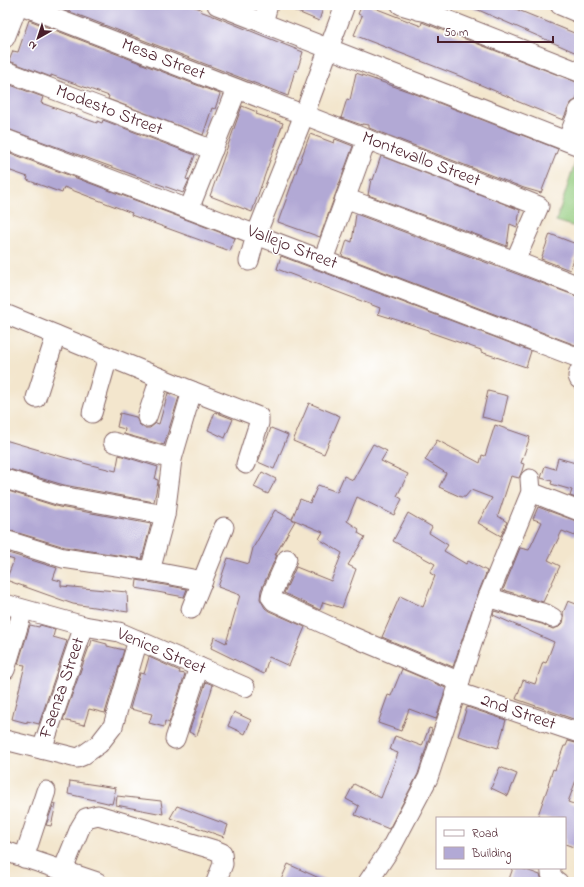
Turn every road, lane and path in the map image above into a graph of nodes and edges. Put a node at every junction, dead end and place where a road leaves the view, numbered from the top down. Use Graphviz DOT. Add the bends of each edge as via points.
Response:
graph roads {
  1 [pos="18,5"];
  2 [pos="21,5"];
  3 [pos="217,5"];
  4 [pos="345,5"];
  5 [pos="560,5"];
  6 [pos="413,7"];
  7 [pos="579,13"];
  8 [pos="266,14"];
  9 [pos="5,38"];
  10 [pos="328,48"];
  11 [pos="5,71"];
  12 [pos="579,72"];
  13 [pos="237,89"];
  14 [pos="579,110"];
  15 [pos="304,115"];
  16 [pos="5,139"];
  17 [pos="367,139"];
  18 [pos="573,144"];
  19 [pos="213,150"];
  20 [pos="345,198"];
  21 [pos="189,209"];
  22 [pos="256,235"];
  23 [pos="323,260"];
  24 [pos="249,261"];
  25 [pos="516,261"];
  26 [pos="579,286"];
  27 [pos="5,314"];
  28 [pos="56,335"];
  29 [pos="108,357"];
  30 [pos="579,358"];
  31 [pos="579,372"];
  32 [pos="160,378"];
  33 [pos="579,379"];
  34 [pos="192,392"];
  35 [pos="36,398"];
  36 [pos="92,413"];
  37 [pos="147,417"];
  38 [pos="113,442"];
  39 [pos="172,459"];
  40 [pos="246,464"];
  41 [pos="5,479"];
  42 [pos="579,511"];
  43 [pos="165,515"];
  44 [pos="224,527"];
  45 [pos="5,540"];
  46 [pos="287,559"];
  47 [pos="150,571"];
  48 [pos="203,581"];
  49 [pos="488,597"];
  50 [pos="5,604"];
  51 [pos="191,609"];
  52 [pos="23,610"];
  53 [pos="553,618"];
  54 [pos="84,626"];
  55 [pos="138,640"];
  56 [pos="199,667"];
  57 [pos="5,670"];
  58 [pos="244,687"];
  59 [pos="458,687"];
  60 [pos="579,733"];
  61 [pos="175,739"];
  62 [pos="5,740"];
  63 [pos="42,749"];
  64 [pos="46,791"];
  65 [pos="5,851"];
  66 [pos="24,858"];
  67 [pos="551,869"];
  68 [pos="63,870"];
  69 [pos="97,882"];
  70 [pos="216,882"];
  71 [pos="368,882"];
  72 [pos="558,882"];
  1 -- 9 [label="street"];
  2 -- 13 [label="street, Mesa Street"];
  3 -- 8 [label="street"];
  4 -- 10 [label="street"];
  5 -- 7 [label="street"];
  6 -- 12 [label="street"];
  8 -- 10 [label="street"];
  10 -- 15 [label="street"];
  10 -- 18 [label="street"];
  11 -- 19 [label="street, Modesto Street"];
  13 -- 15 [label="street, Mesa Street"];
  13 -- 19 [label="street"];
  14 -- 18 [label="street"];
  15 -- 17 [label="street, Montevallo Street"];
  15 -- 22 [label="street"];
  16 -- 21 [label="street, Vallejo Street"];
  17 -- 20 [label="street"];
  17 -- 25 [label="street, Montevallo Street" via="539,206"];
  19 -- 21 [label="street"];
  20 -- 23 [label="street"];
  20 -- 25 [label="street"];
  21 -- 22 [label="street, Vallejo Street"];
  22 -- 23 [label="street, Vallejo Street"];
  22 -- 24 [label="street"];
  23 -- 30 [label="street, Vallejo Street"];
  25 -- 26 [label="street"];
  27 -- 28 [label="street"];
  28 -- 29 [label="street"];
  28 -- 35 [label="street"];
  29 -- 32 [label="street"];
  29 -- 36 [label="street"];
  31 -- 33 [label="street"];
  32 -- 34 [label="street"];
  32 -- 37 [label="street"];
  34 -- 39 [label="street"];
  34 -- 40 [label="street" via="259,417"];
  38 -- 39 [label="street"];
  39 -- 43 [label="street"];
  41 -- 43 [label="street" via="61,496"];
  42 -- 49 [label="street" via="530,485"];
  43 -- 47 [label="street"];
  44 -- 48 [label="street"];
  45 -- 47 [label="street" via="63,558"];
  46 -- 59 [label="street, 2nd Street" via="272,593 274,601"];
  47 -- 48 [label="street"];
  48 -- 51 [label="street"];
  49 -- 53 [label="street"];
  49 -- 59 [label="street"];
  50 -- 52 [label="street, Venice Street"];
  52 -- 54 [label="street, Venice Street"];
  52 -- 57 [label="street"];
  54 -- 55 [label="street, Venice Street" via="119,632"];
  54 -- 63 [label="street, Faenza Street"];
  55 -- 56 [label="street, Venice Street"];
  55 -- 63 [label="street" via="113,726 99,744 77,758"];
  56 -- 58 [label="street, Venice Street"];
  56 -- 61 [label="street"];
  59 -- 60 [label="street, 2nd Street"];
  59 -- 71 [label="street" via="428,778 392,846"];
  62 -- 63 [label="street"];
  64 -- 66 [label="street"];
  65 -- 66 [label="street"];
  66 -- 68 [label="street"];
  67 -- 72 [label="street" via="553,878"];
  68 -- 69 [label="street"];
  68 -- 70 [label="street" via="86,818 98,816 222,853 223,864"];
}
